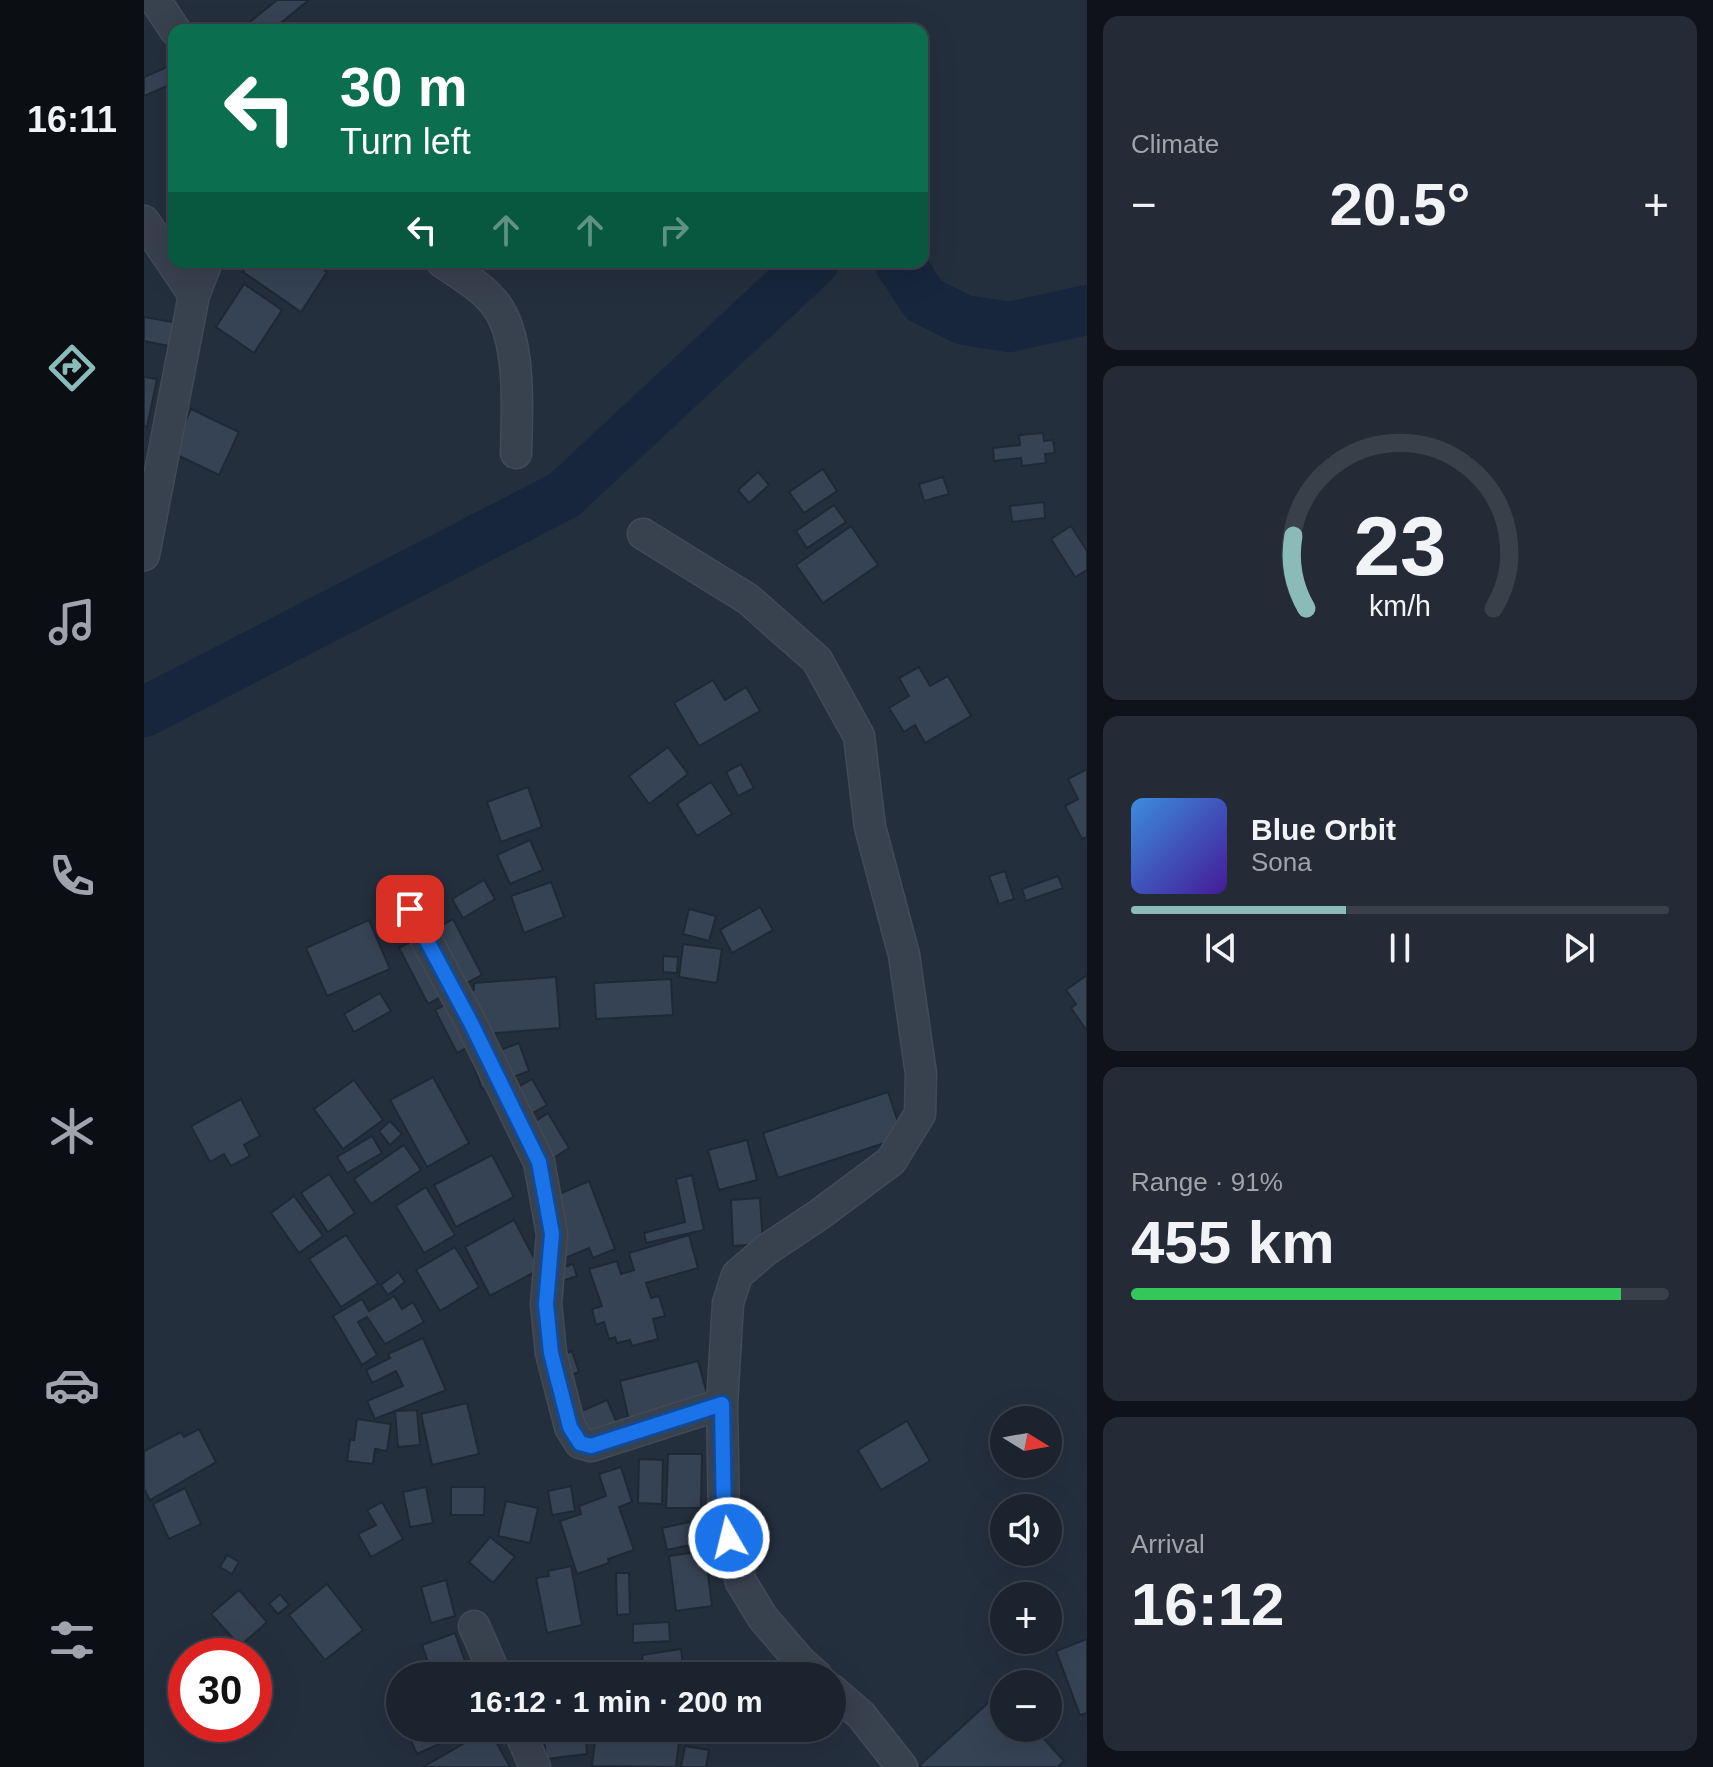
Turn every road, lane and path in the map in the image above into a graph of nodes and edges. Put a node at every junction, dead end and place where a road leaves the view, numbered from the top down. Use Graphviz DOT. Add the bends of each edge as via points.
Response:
graph roads {
  1 [pos="155,0"];
  2 [pos="171,24"];
  3 [pos="144,221"];
  4 [pos="168,257"];
  5 [pos="176,268"];
  6 [pos="205,268"];
  7 [pos="450,268"];
  8 [pos="194,295"];
  9 [pos="516,453"];
  10 [pos="643,534"];
  11 [pos="144,555"];
  12 [pos="410,909"];
  13 [pos="722,1404"];
  14 [pos="474,1626"];
  15 [pos="490,1662"];
  16 [pos="801,1662"];
  17 [pos="846,1702"];
  18 [pos="524,1742"];
  19 [pos="535,1767"];
  20 [pos="902,1767"];
  1 -- 2 [label="street"];
  3 -- 4 [label="street"];
  5 -- 8 [label="street"];
  6 -- 8 [label="street"];
  7 -- 9 [label="street" via="496,305 510,337 517,380"];
  8 -- 11 [label="street"];
  10 -- 13 [label="street" via="748,599 817,660 859,736 870,827 904,955 921,1074 920,1114 891,1161 737,1275 728,1303"];
  12 -- 13 [label="street" via="539,1162 552,1234 546,1304 551,1353 570,1427 580,1443 591,1446"];
  13 -- 16 [label="street" via="724,1517 741,1582 763,1618"];
  14 -- 15 [label="street"];
  17 -- 20 [label="street"];
  18 -- 19 [label="street"];
}
